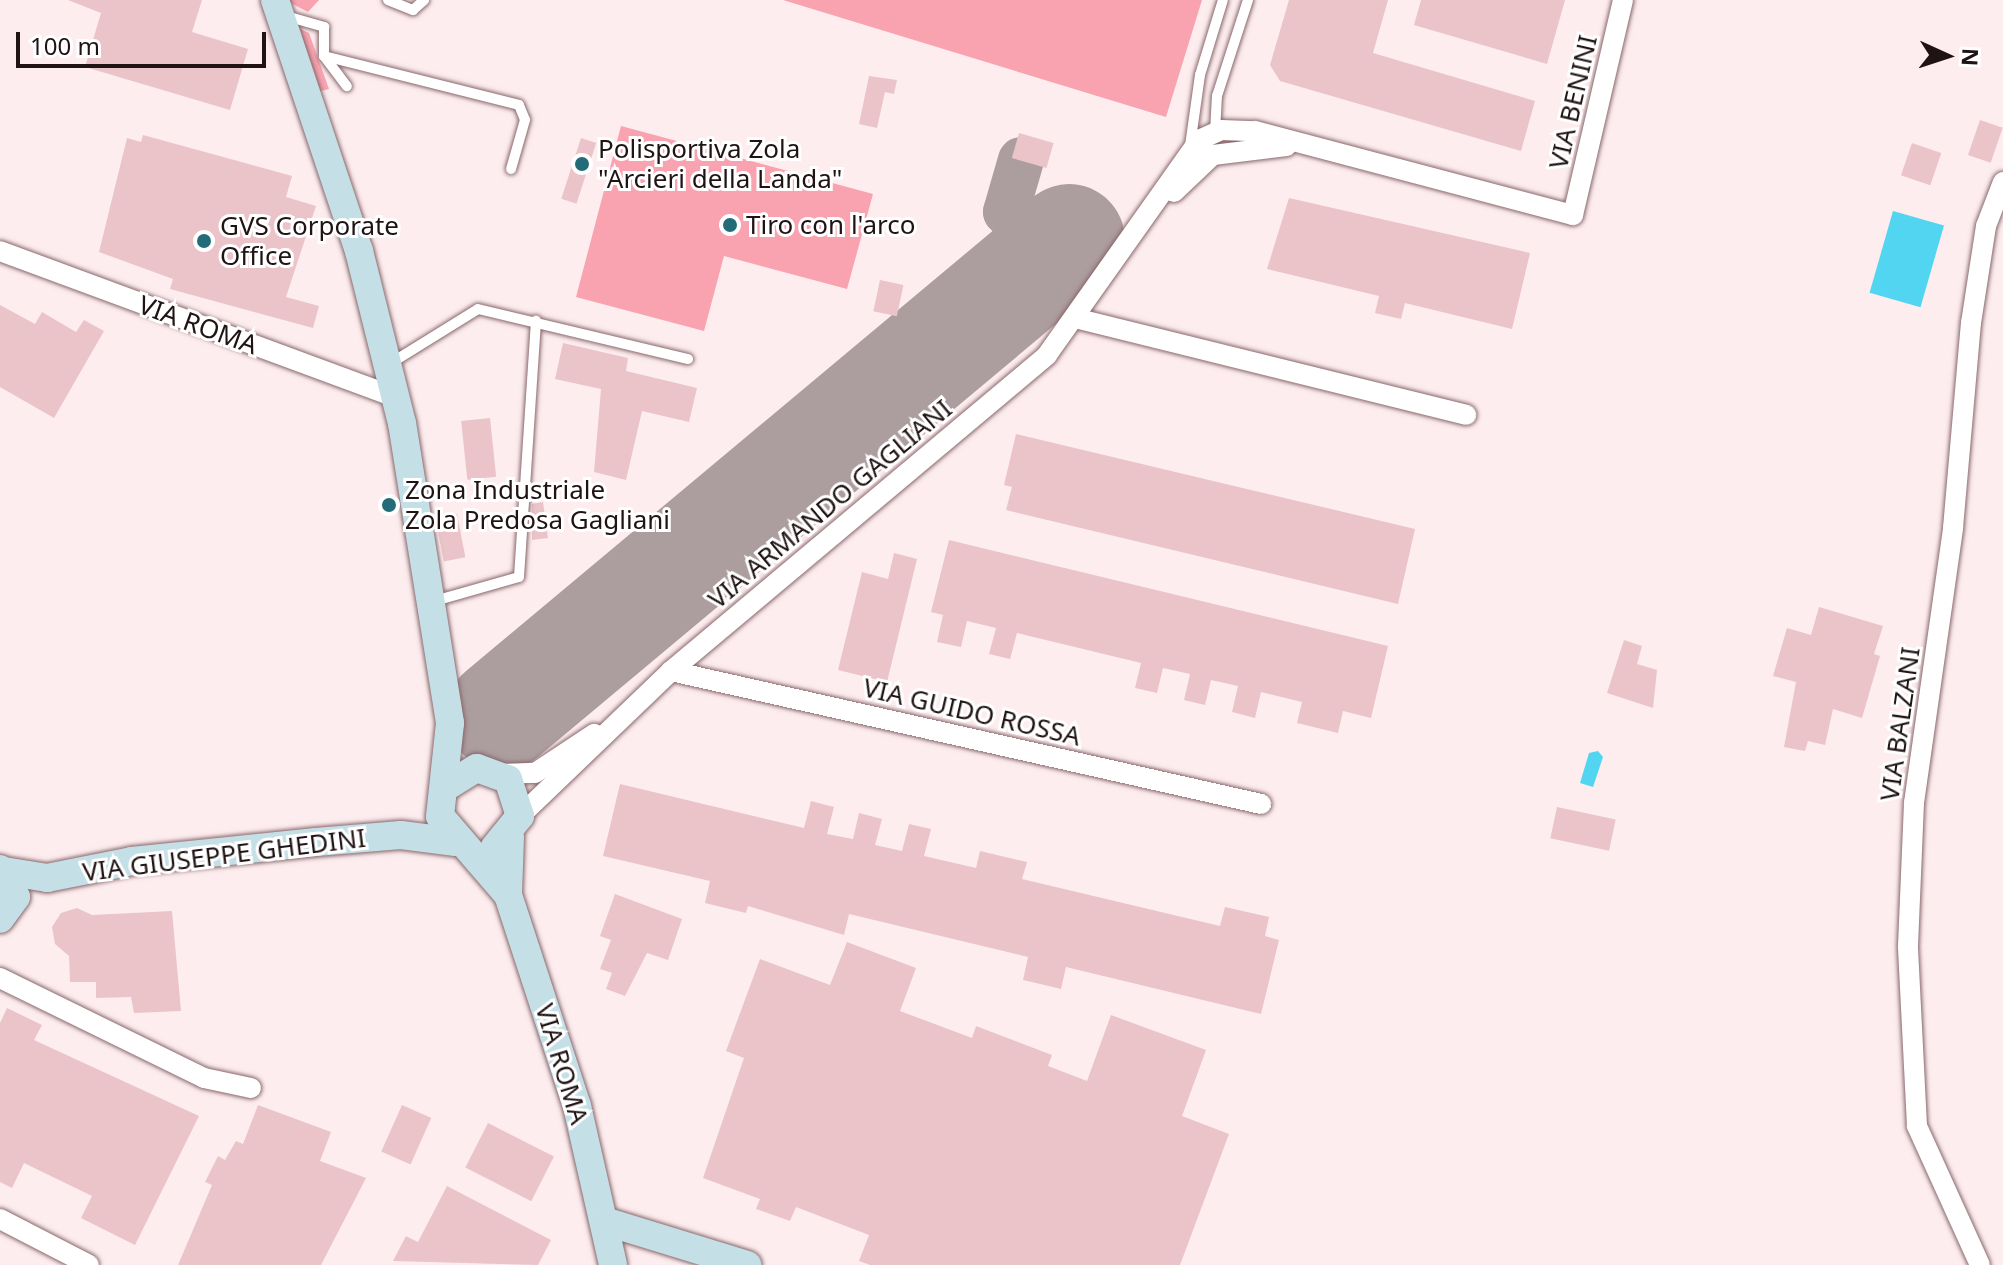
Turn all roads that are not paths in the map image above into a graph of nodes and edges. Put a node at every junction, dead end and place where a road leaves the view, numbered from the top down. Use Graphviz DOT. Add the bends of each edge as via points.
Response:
graph roads {
  1 [pos="388,0"];
  2 [pos="424,0"];
  3 [pos="1223,0"];
  4 [pos="1238,0"];
  5 [pos="1623,0"];
  6 [pos="1247,6"];
  7 [pos="277,7"];
  8 [pos="324,56"];
  9 [pos="347,86"];
  10 [pos="1215,131"];
  11 [pos="1296,146"];
  12 [pos="1190,152"];
  13 [pos="1213,155"];
  14 [pos="511,169"];
  15 [pos="2003,182"];
  16 [pos="1159,206"];
  17 [pos="0,251"];
  18 [pos="1079,319"];
  19 [pos="536,321"];
  20 [pos="688,359"];
  21 [pos="389,364"];
  22 [pos="397,398"];
  23 [pos="1466,415"];
  24 [pos="429,603"];
  25 [pos="671,671"];
  26 [pos="450,723"];
  27 [pos="611,725"];
  28 [pos="489,771"];
  29 [pos="444,791"];
  30 [pos="1261,804"];
  31 [pos="515,827"];
  32 [pos="401,835"];
  33 [pos="460,844"];
  34 [pos="2,870"];
  35 [pos="47,878"];
  36 [pos="508,895"];
  37 [pos="7,912"];
  38 [pos="0,978"];
  39 [pos="251,1088"];
  40 [pos="0,1219"];
  41 [pos="606,1228"];
  42 [pos="89,1265"];
  43 [pos="613,1265"];
  44 [pos="747,1265"];
  45 [pos="1980,1265"];
  1 -- 2 [label="lane" via="413,10"];
  3 -- 12 [label="lane, VIA ARMANDO GAGLIANI" via="1200,75"];
  4 -- 6 [label="lane"];
  5 -- 11 [label="street, VIA BENINI" via="1573,215"];
  6 -- 10 [label="lane" via="1217,96"];
  7 -- 8 [label="lane, VIA ROMA" via="324,27"];
  7 -- 21 [label="street, VIA ROMA"];
  8 -- 9 [label="lane, VIA ROMA"];
  8 -- 14 [label="lane" via="519,105 525,120"];
  10 -- 11 [label="street" via="1255,131"];
  10 -- 12 [label="street, VIA ARMANDO GAGLIANI"];
  10 -- 13 [label="lane"];
  11 -- 13 [label="street"];
  12 -- 16 [label="street, VIA ARMANDO GAGLIANI"];
  13 -- 16 [label="street, VIA ARMANDO GAGLIANI"];
  15 -- 45 [label="street, VIA BALZANI" via="1986,226 1971,323 1953,528 1914,803 1908,946 1917,1126"];
  16 -- 18 [label="street, VIA ARMANDO GAGLIANI"];
  17 -- 22 [label="street, VIA ROMA"];
  18 -- 23 [label="street"];
  18 -- 25 [label="street, VIA ARMANDO GAGLIANI" via="1047,355"];
  19 -- 20 [label="lane"];
  19 -- 21 [label="lane" via="478,309"];
  19 -- 24 [label="lane" via="519,577"];
  21 -- 22 [label="street, VIA ROMA"];
  22 -- 24 [label="street, VIA ROMA"];
  24 -- 26 [label="street, VIA ROMA"];
  25 -- 27 [label="street, VIA ARMANDO GAGLIANI"];
  25 -- 30 [label="street, VIA GUIDO ROSSA"];
  26 -- 28 [label="street, VIA ROMA" via="461,752"];
  26 -- 29 [label="street, VIA ROMA"];
  27 -- 28 [label="street, VIA ARMANDO GAGLIANI" via="535,773"];
  27 -- 31 [label="street, VIA ARMANDO GAGLIANI"];
  28 -- 29 [label="street"];
  28 -- 31 [label="street, VIA ROMA" via="518,794"];
  29 -- 32 [label="street, VIA GIUSEPPE GHEDINI" via="418,826"];
  29 -- 33 [label="street, VIA ROMA" via="440,816"];
  31 -- 33 [label="street" via="491,848"];
  31 -- 36 [label="street, VIA ROMA"];
  32 -- 33 [label="street, VIA GIUSEPPE GHEDINI"];
  32 -- 35 [label="street, VIA GIUSEPPE GHEDINI" via="132,861"];
  33 -- 36 [label="street, VIA ROMA"];
  34 -- 35 [label="street, VIA GIUSEPPE GHEDINI"];
  34 -- 37 [label="street" via="14,882"];
  35 -- 37 [label="street, VIA GIUSEPPE GHEDINI"];
  36 -- 41 [label="street, VIA ROMA" via="577,1106"];
  38 -- 39 [label="street" via="204,1078"];
  40 -- 42 [label="street"];
  41 -- 43 [label="street, VIA ROMA"];
  41 -- 44 [label="street"];
}
